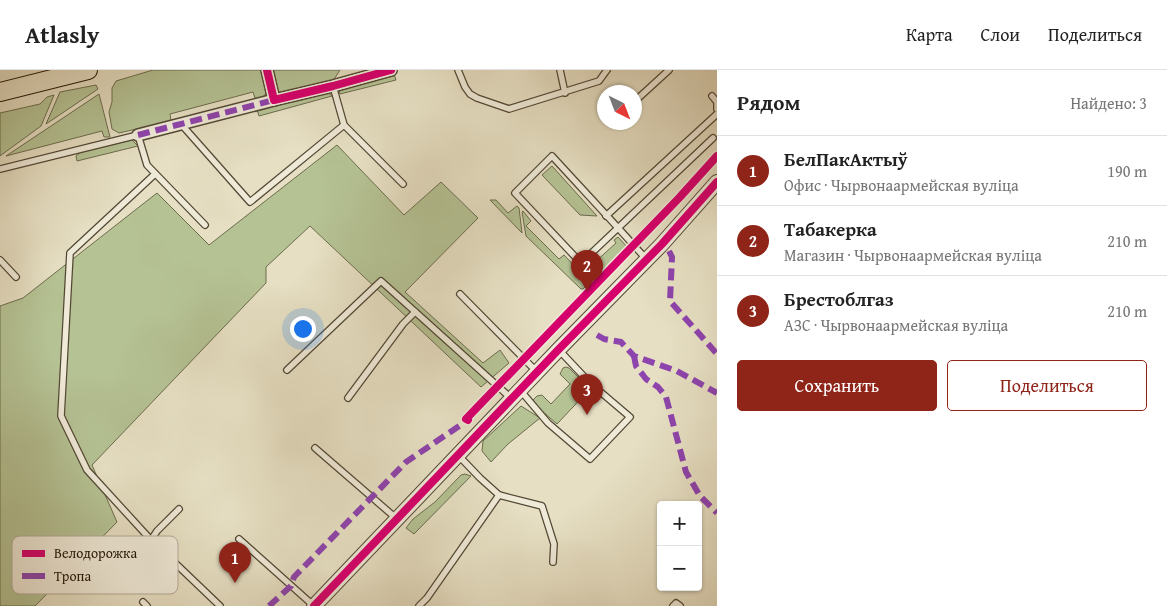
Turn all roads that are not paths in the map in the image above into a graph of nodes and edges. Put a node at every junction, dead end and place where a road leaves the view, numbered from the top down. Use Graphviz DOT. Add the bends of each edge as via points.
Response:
graph roads {
  1 [pos="88,70"];
  2 [pos="267,70"];
  3 [pos="391,70"];
  4 [pos="458,70"];
  5 [pos="560,70"];
  6 [pos="607,70"];
  7 [pos="669,70"];
  8 [pos="333,86"];
  9 [pos="0,92"];
  10 [pos="565,93"];
  11 [pos="642,95"];
  12 [pos="712,96"];
  13 [pos="274,100"];
  14 [pos="717,109"];
  15 [pos="717,114"];
  16 [pos="181,124"];
  17 [pos="344,126"];
  18 [pos="138,135"];
  19 [pos="713,138"];
  20 [pos="0,170"];
  21 [pos="155,174"];
  22 [pos="717,182"];
  23 [pos="403,184"];
  24 [pos="606,216"];
  25 [pos="205,225"];
  26 [pos="618,229"];
  27 [pos="0,260"];
  28 [pos="647,260"];
  29 [pos="16,277"];
  30 [pos="460,294"];
  31 [pos="415,312"];
  32 [pos="559,349"];
  33 [pos="287,370"];
  34 [pos="537,372"];
  35 [pos="516,395"];
  36 [pos="348,398"];
  37 [pos="315,448"];
  38 [pos="458,455"];
  39 [pos="500,495"];
  40 [pos="179,509"];
  41 [pos="397,519"];
  42 [pos="148,536"];
  43 [pos="154,536"];
  44 [pos="239,539"];
  45 [pos="554,562"];
  46 [pos="178,565"];
  47 [pos="220,606"];
  48 [pos="314,606"];
  49 [pos="418,606"];
  50 [pos="673,606"];
  51 [pos="680,606"];
  1 -- 9 [label="main road"];
  2 -- 13 [label="street"];
  3 -- 8 [label="street"];
  4 -- 10 [label="lane" via="470,94 509,109"];
  5 -- 10 [label="lane"];
  6 -- 10 [label="lane" via="599,82"];
  7 -- 11 [label="lane"];
  8 -- 13 [label="street"];
  8 -- 17 [label="lane"];
  12 -- 14 [label="lane" via="717,102"];
  13 -- 16 [label="street"];
  15 -- 24 [label="lane"];
  16 -- 17 [label="lane" via="250,202"];
  16 -- 18 [label="street"];
  17 -- 23 [label="lane"];
  18 -- 20 [label="lane"];
  18 -- 21 [label="lane" via="147,165"];
  19 -- 26 [label="lane"];
  21 -- 25 [label="lane"];
  21 -- 42 [label="lane" via="70,253 61,416 87,470"];
  22 -- 28 [label="street"];
  24 -- 26 [label="lane"];
  24 -- 26 [label="lane" via="552,156 515,193 581,263"];
  26 -- 28 [label="lane"];
  27 -- 29 [label="lane"];
  28 -- 32 [label="street"];
  30 -- 34 [label="lane"];
  31 -- 33 [label="lane" via="381,281"];
  31 -- 35 [label="lane"];
  31 -- 36 [label="lane"];
  32 -- 34 [label="street"];
  32 -- 35 [label="lane" via="593,386 630,417 590,458"];
  34 -- 35 [label="street"];
  35 -- 38 [label="street"];
  37 -- 41 [label="lane"];
  38 -- 39 [label="lane"];
  38 -- 41 [label="street"];
  39 -- 45 [label="lane" via="542,506 554,544"];
  39 -- 49 [label="lane"];
  40 -- 43 [label="lane"];
  41 -- 48 [label="street"];
  44 -- 48 [label="lane"];
  46 -- 47 [label="lane"];
  50 -- 51 [label="lane" via="676,603"];
}
